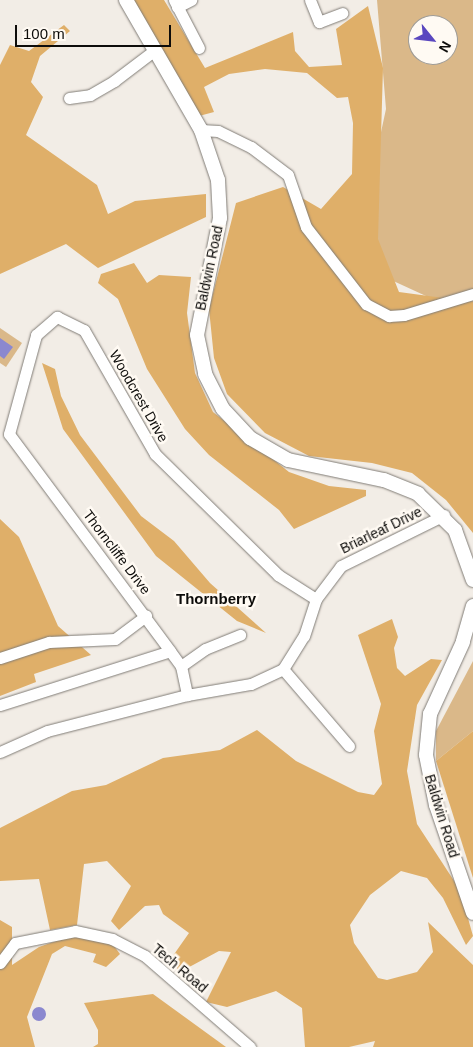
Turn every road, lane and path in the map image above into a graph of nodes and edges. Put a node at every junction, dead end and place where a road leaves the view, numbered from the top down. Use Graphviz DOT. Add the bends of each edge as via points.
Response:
graph roads {
  1 [pos="126,0"];
  2 [pos="191,0"];
  3 [pos="310,0"];
  4 [pos="176,3"];
  5 [pos="342,13"];
  6 [pos="199,48"];
  7 [pos="155,50"];
  8 [pos="69,98"];
  9 [pos="201,130"];
  10 [pos="473,294"];
  11 [pos="4,432"];
  12 [pos="444,515"];
  13 [pos="473,580"];
  14 [pos="316,599"];
  15 [pos="473,606"];
  16 [pos="146,616"];
  17 [pos="240,635"];
  18 [pos="170,651"];
  19 [pos="0,658"];
  20 [pos="181,666"];
  21 [pos="283,670"];
  22 [pos="187,695"];
  23 [pos="0,705"];
  24 [pos="350,746"];
  25 [pos="0,752"];
  26 [pos="473,913"];
  27 [pos="0,963"];
  28 [pos="250,1047"];
  1 -- 7 [label="street, Baldwin Road"];
  2 -- 4 [label="street"];
  3 -- 5 [label="street" via="319,22"];
  4 -- 6 [label="street"];
  7 -- 8 [label="street" via="114,82 90,95"];
  7 -- 9 [label="street, Baldwin Road"];
  9 -- 10 [label="street" via="218,132 251,147 288,175 306,227 366,304 389,316 404,315"];
  9 -- 12 [label="street, Baldwin Road" via="221,200 197,335 205,374 224,409 267,450 307,466 401,485"];
  11 -- 14 [label="street, Woodcrest Drive" via="36,334 57,317 84,330 155,454 278,575"];
  11 -- 16 [label="street, Thorncliffe Drive"];
  12 -- 13 [label="street, Baldwin Road" via="464,548"];
  12 -- 14 [label="street, Briarleaf Drive" via="341,566"];
  14 -- 21 [label="street, Briarleaf Drive" via="304,636"];
  15 -- 26 [label="street, Baldwin Road" via="463,642 430,714 426,755 436,805"];
  16 -- 18 [label="street, Thorncliffe Drive"];
  16 -- 19 [label="street" via="115,639 49,642"];
  17 -- 20 [label="street" via="205,648"];
  18 -- 20 [label="street, Thorncliffe Drive"];
  18 -- 23 [label="street"];
  20 -- 22 [label="street, Thorncliffe Drive"];
  21 -- 22 [label="street" via="251,684"];
  21 -- 24 [label="street"];
  22 -- 25 [label="street" via="56,728"];
  27 -- 28 [label="street, Tech Road" via="15,943 76,931 112,939 145,956"];
}
